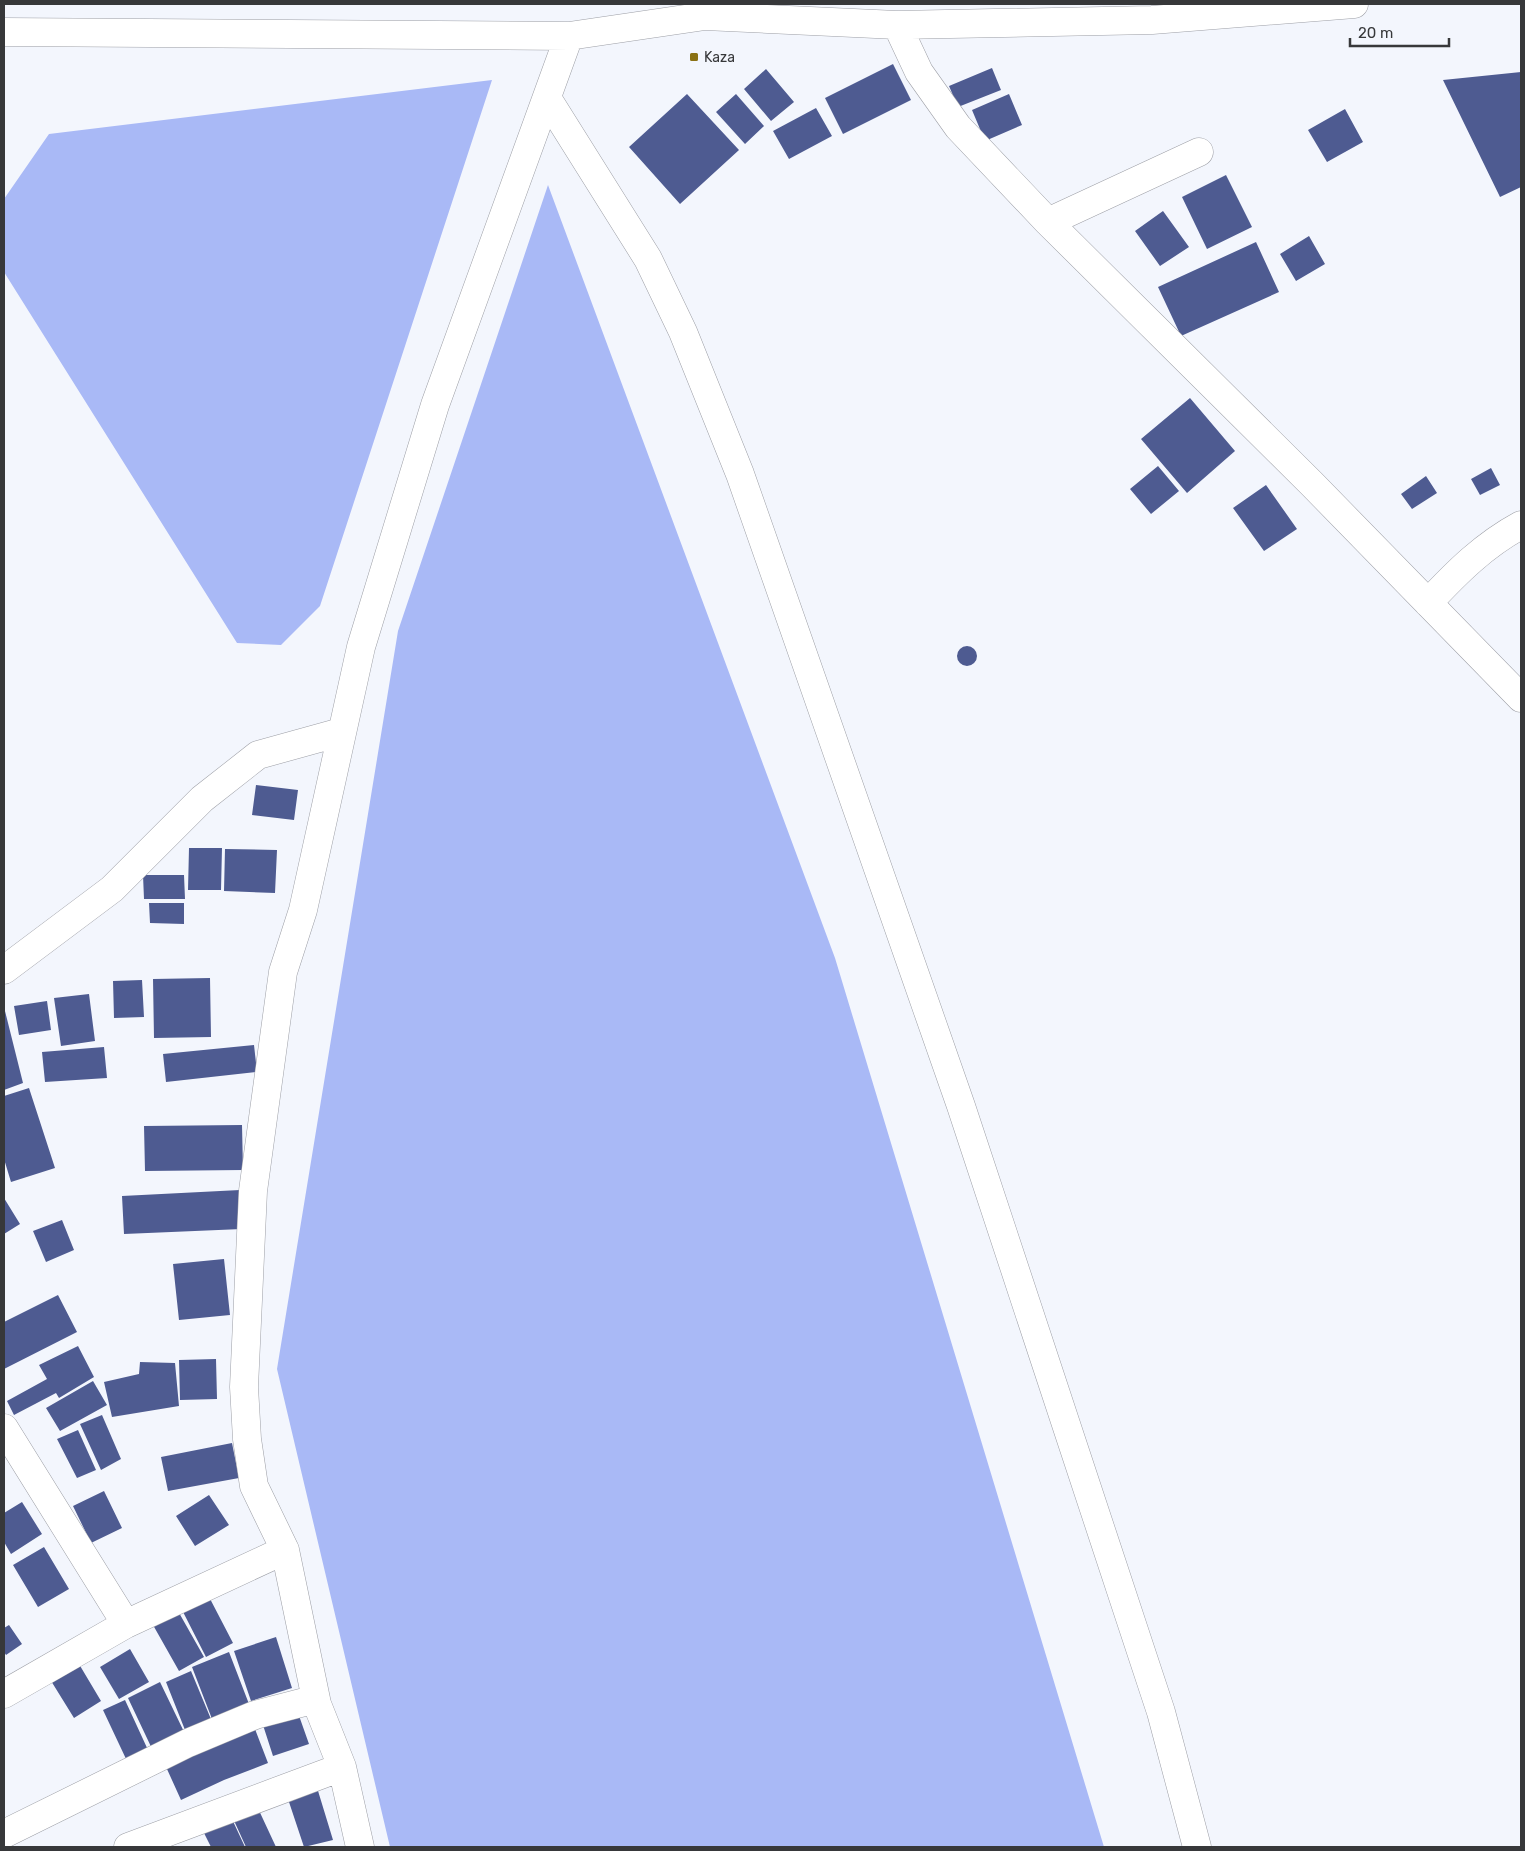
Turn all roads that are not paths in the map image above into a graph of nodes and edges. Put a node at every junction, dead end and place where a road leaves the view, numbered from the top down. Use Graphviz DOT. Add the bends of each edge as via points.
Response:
graph roads {
  1 [pos="1354,4"];
  2 [pos="702,10"];
  3 [pos="898,25"];
  4 [pos="4,32"];
  5 [pos="569,36"];
  6 [pos="547,98"];
  7 [pos="1199,152"];
  8 [pos="1048,222"];
  9 [pos="1521,525"];
  10 [pos="1428,603"];
  11 [pos="1521,698"];
  12 [pos="341,732"];
  13 [pos="4,970"];
  14 [pos="4,1428"];
  15 [pos="285,1550"];
  16 [pos="126,1624"];
  17 [pos="4,1693"];
  18 [pos="316,1699"];
  19 [pos="342,1768"];
  20 [pos="4,1834"];
  21 [pos="128,1847"];
  22 [pos="360,1847"];
  23 [pos="1197,1847"];
  1 -- 3 [label="street" via="1152,20"];
  2 -- 3 [label="street"];
  2 -- 5 [label="street"];
  3 -- 8 [label="street" via="919,72 958,127"];
  4 -- 5 [label="street"];
  5 -- 6 [label="street"];
  6 -- 12 [label="street" via="435,405 361,647"];
  6 -- 23 [label="street" via="648,259 683,332 740,474 961,1106 1161,1712"];
  7 -- 8 [label="street"];
  8 -- 10 [label="street"];
  9 -- 10 [label="street" via="1484,548 1459,569"];
  10 -- 11 [label="street"];
  12 -- 13 [label="street" via="258,755 202,799 112,889"];
  12 -- 15 [label="street" via="303,910 283,972 253,1191 244,1387 247,1439 254,1486"];
  14 -- 16 [label="street"];
  15 -- 16 [label="street"];
  15 -- 18 [label="street"];
  16 -- 17 [label="street"];
  18 -- 19 [label="street"];
  18 -- 20 [label="street" via="255,1715 188,1743"];
  19 -- 21 [label="street"];
  19 -- 22 [label="street"];
}
